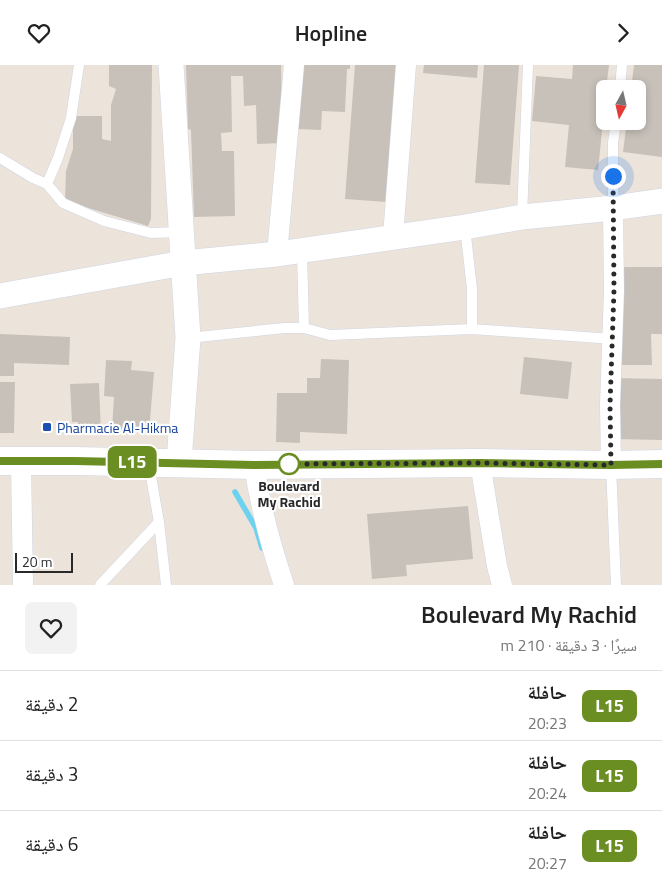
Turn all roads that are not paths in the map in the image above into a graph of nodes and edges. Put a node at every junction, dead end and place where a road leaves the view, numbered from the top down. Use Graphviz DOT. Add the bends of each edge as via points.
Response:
graph roads {
  1 [pos="79,65"];
  2 [pos="171,65"];
  3 [pos="294,65"];
  4 [pos="406,65"];
  5 [pos="528,65"];
  6 [pos="622,65"];
  7 [pos="621,80"];
  8 [pos="615,130"];
  9 [pos="0,158"];
  10 [pos="47,184"];
  11 [pos="662,201"];
  12 [pos="613,208"];
  13 [pos="522,217"];
  14 [pos="465,227"];
  15 [pos="181,232"];
  16 [pos="394,237"];
  17 [pos="302,250"];
  18 [pos="277,254"];
  19 [pos="183,263"];
  20 [pos="0,296"];
  21 [pos="304,328"];
  22 [pos="472,329"];
  23 [pos="188,338"];
  24 [pos="613,339"];
  25 [pos="10,461"];
  26 [pos="149,462"];
  27 [pos="180,462"];
  28 [pos="480,463"];
  29 [pos="662,464"];
  30 [pos="254,465"];
  31 [pos="611,465"];
  32 [pos="160,522"];
  33 [pos="23,585"];
  34 [pos="100,585"];
  35 [pos="166,585"];
  36 [pos="284,585"];
  37 [pos="502,585"];
  38 [pos="616,585"];
  1 -- 10 [label="lane" via="71,118"];
  2 -- 15 [label="street"];
  3 -- 18 [label="street"];
  4 -- 16 [label="street"];
  5 -- 13 [label="lane"];
  6 -- 7 [label="lane"];
  8 -- 12 [label="lane"];
  9 -- 10 [label="lane"];
  10 -- 15 [label="lane" via="63,203 104,221 151,233"];
  11 -- 12 [label="street"];
  12 -- 13 [label="street"];
  12 -- 24 [label="street"];
  13 -- 14 [label="street"];
  14 -- 16 [label="street"];
  14 -- 22 [label="lane" via="472,289"];
  15 -- 19 [label="street"];
  16 -- 17 [label="street"];
  17 -- 18 [label="street"];
  17 -- 21 [label="lane"];
  18 -- 19 [label="street"];
  19 -- 20 [label="street"];
  19 -- 23 [label="street"];
  21 -- 22 [label="lane" via="340,336"];
  21 -- 23 [label="lane"];
  22 -- 24 [label="lane"];
  23 -- 27 [label="street"];
  24 -- 31 [label="street"];
  25 -- 26 [label="main road"];
  25 -- 33 [label="street"];
  26 -- 27 [label="main road"];
  26 -- 32 [label="lane"];
  27 -- 30 [label="main road"];
  28 -- 30 [label="main road"];
  28 -- 31 [label="main road"];
  28 -- 37 [label="street"];
  29 -- 31 [label="main road"];
  30 -- 36 [label="street" via="258,493"];
  31 -- 38 [label="lane"];
  32 -- 34 [label="lane"];
  32 -- 35 [label="lane"];
}
